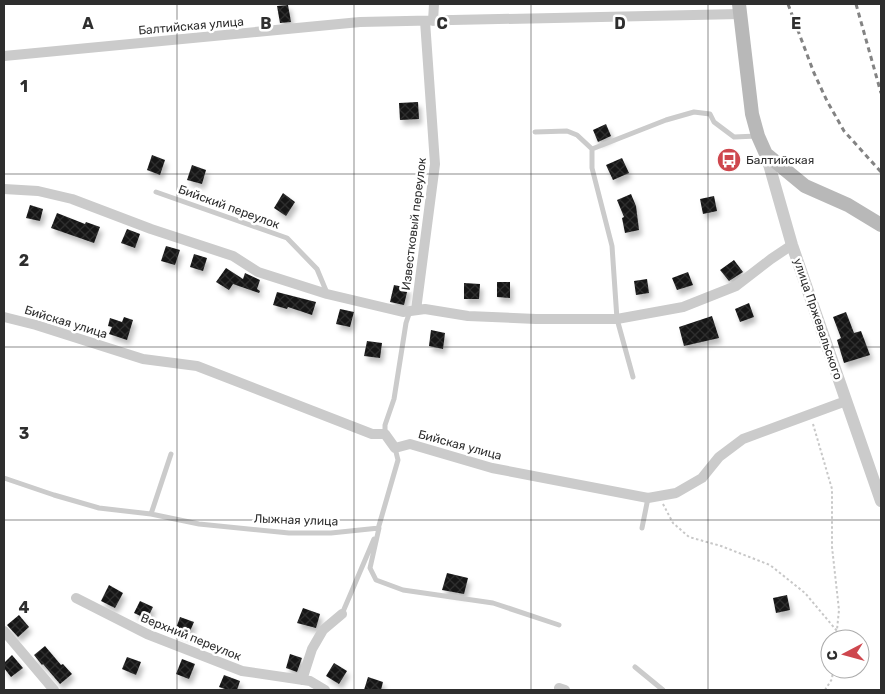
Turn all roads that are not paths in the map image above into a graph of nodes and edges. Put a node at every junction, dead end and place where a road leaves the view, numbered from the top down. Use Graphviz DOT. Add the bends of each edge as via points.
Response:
graph roads {
  1 [pos="434,4"];
  2 [pos="739,9"];
  3 [pos="429,21"];
  4 [pos="4,56"];
  5 [pos="534,132"];
  6 [pos="758,136"];
  7 [pos="592,149"];
  8 [pos="766,154"];
  9 [pos="4,189"];
  10 [pos="156,192"];
  11 [pos="881,225"];
  12 [pos="792,246"];
  13 [pos="327,294"];
  14 [pos="413,310"];
  15 [pos="4,317"];
  16 [pos="617,319"];
  17 [pos="633,377"];
  18 [pos="846,401"];
  19 [pos="385,434"];
  20 [pos="394,448"];
  21 [pos="171,454"];
  22 [pos="4,478"];
  23 [pos="648,498"];
  24 [pos="881,501"];
  25 [pos="151,514"];
  26 [pos="379,528"];
  27 [pos="642,528"];
  28 [pos="76,598"];
  29 [pos="342,614"];
  30 [pos="559,625"];
  31 [pos="4,631"];
  32 [pos="635,667"];
  33 [pos="302,680"];
  34 [pos="54,690"];
  35 [pos="326,690"];
  36 [pos="663,690"];
  1 -- 3 [label="street, Известковый переулок"];
  2 -- 3 [label="street, Балтийская улица"];
  2 -- 6 [label="main road, улица Пржевальского" via="752,114"];
  3 -- 4 [label="street, Балтийская улица" via="360,22"];
  3 -- 14 [label="street, Известковый переулок" via="435,164"];
  5 -- 7 [label="lane" via="567,131 577,135"];
  6 -- 7 [label="lane" via="734,138 714,122 710,114 694,112"];
  6 -- 8 [label="main road, улица Пржевальского"];
  7 -- 16 [label="lane" via="592,168 612,246"];
  8 -- 11 [label="main road" via="805,186 848,205"];
  8 -- 12 [label="street, улица Пржевальского"];
  9 -- 13 [label="street" via="38,190 72,199 233,256 258,272"];
  10 -- 13 [label="lane, Бийский переулок" via="287,238 317,269"];
  12 -- 16 [label="street" via="736,286 683,307"];
  12 -- 18 [label="street, улица Пржевальского"];
  13 -- 14 [label="street" via="403,312"];
  14 -- 16 [label="street" via="468,316"];
  14 -- 19 [label="lane, Известковый переулок" via="406,323"];
  15 -- 19 [label="street, Бийская улица" via="143,359 197,366 372,434"];
  16 -- 17 [label="lane"];
  18 -- 23 [label="street, Бийская улица" via="743,439 719,457 702,478 676,493"];
  18 -- 24 [label="street, улица Пржевальского"];
  19 -- 20 [label="street"];
  20 -- 23 [label="street, Бийская улица" via="410,444 492,468"];
  20 -- 26 [label="lane" via="398,460"];
  21 -- 25 [label="lane"];
  22 -- 25 [label="lane, Лыжная улица" via="99,508"];
  23 -- 27 [label="lane"];
  25 -- 26 [label="lane, Лыжная улица" via="199,524 290,532 331,534"];
  26 -- 29 [label="lane"];
  26 -- 30 [label="lane" via="370,568 376,580 404,590 493,603"];
  28 -- 33 [label="street, Верхний переулок" via="147,634 242,671"];
  29 -- 33 [label="street" via="323,630 312,649"];
  31 -- 34 [label="street"];
  32 -- 36 [label="lane"];
  33 -- 35 [label="street, Верхний переулок"];
}
